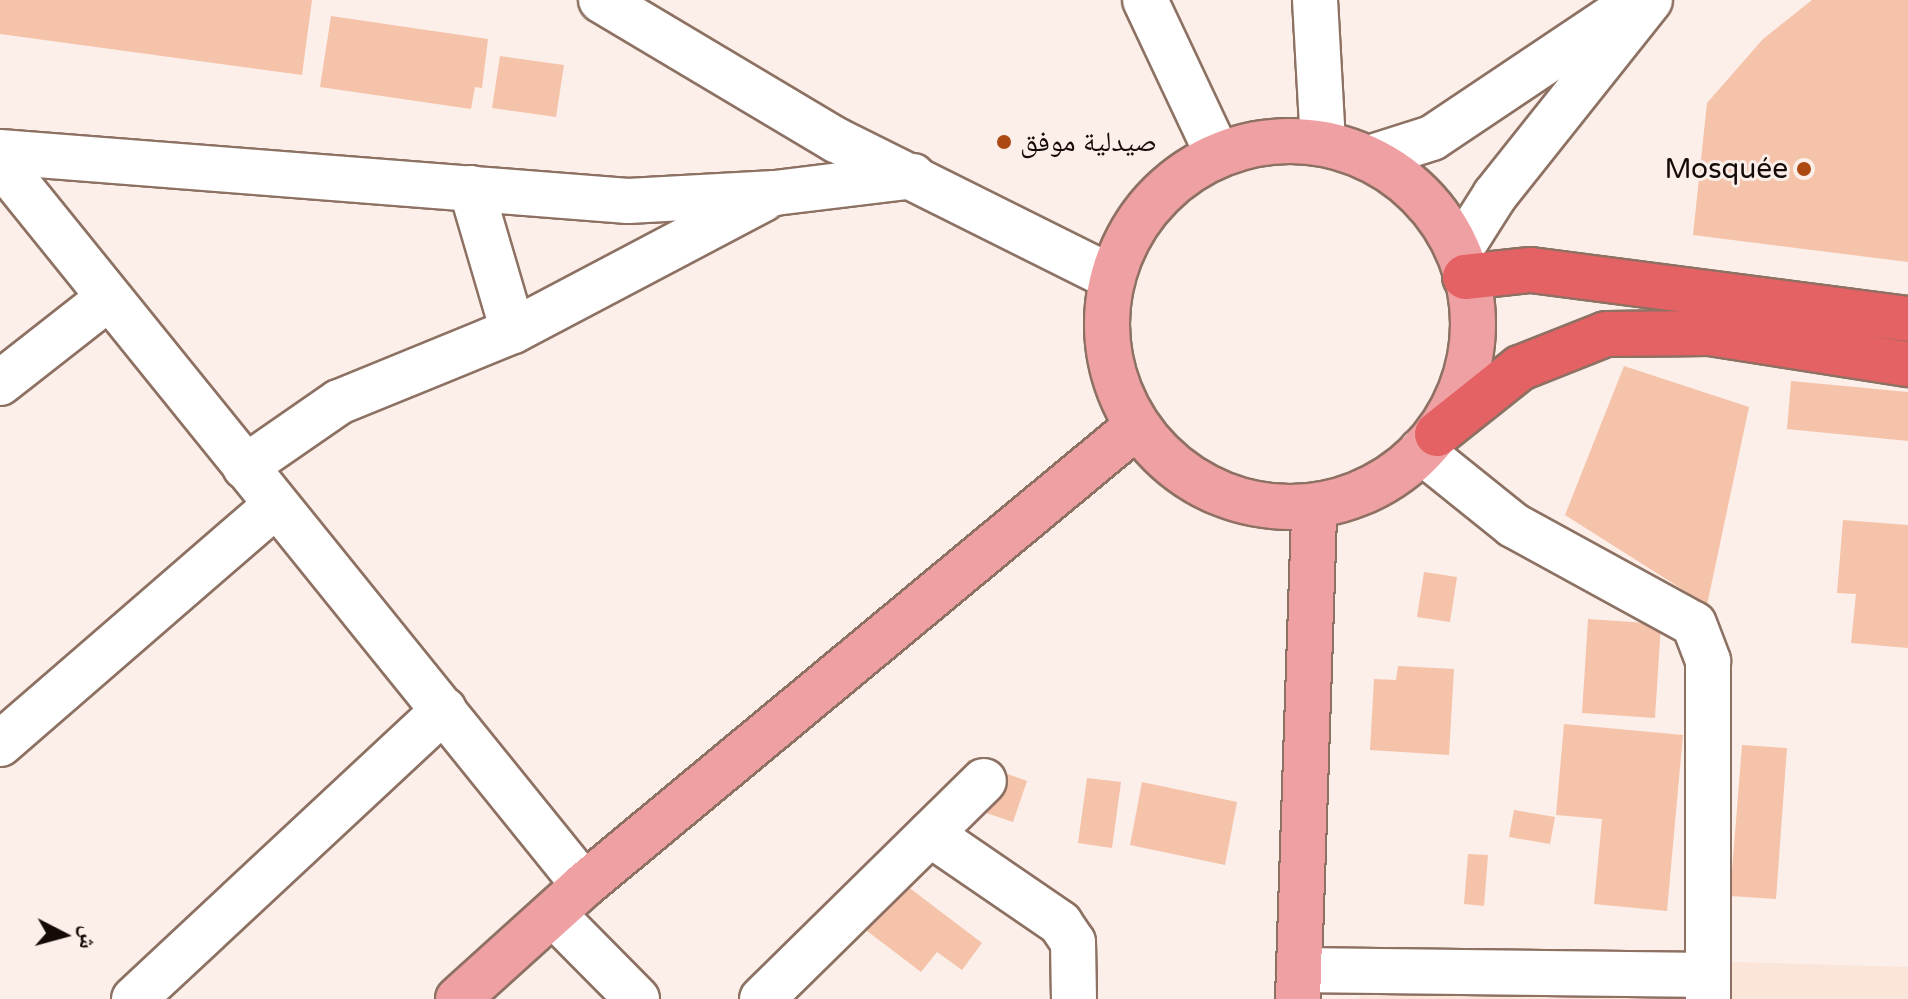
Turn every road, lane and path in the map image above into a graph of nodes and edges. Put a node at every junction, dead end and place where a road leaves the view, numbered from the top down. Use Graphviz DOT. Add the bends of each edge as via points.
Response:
graph roads {
  1 [pos="601,0"];
  2 [pos="1145,0"];
  3 [pos="1315,0"];
  4 [pos="1639,0"];
  5 [pos="1650,0"];
  6 [pos="1323,143"];
  7 [pos="0,152"];
  8 [pos="1218,155"];
  9 [pos="1369,158"];
  10 [pos="0,162"];
  11 [pos="913,176"];
  12 [pos="471,188"];
  13 [pos="775,193"];
  14 [pos="1462,265"];
  15 [pos="1113,278"];
  16 [pos="107,299"];
  17 [pos="1908,319"];
  18 [pos="513,331"];
  19 [pos="1908,364"];
  20 [pos="0,383"];
  21 [pos="1137,426"];
  22 [pos="1429,442"];
  23 [pos="245,467"];
  24 [pos="276,505"];
  25 [pos="1314,507"];
  26 [pos="444,710"];
  27 [pos="0,744"];
  28 [pos="984,781"];
  29 [pos="930,834"];
  30 [pos="584,885"];
  31 [pos="554,915"];
  32 [pos="1299,984"];
  33 [pos="1708,987"];
  34 [pos="134,999"];
  35 [pos="458,999"];
  36 [pos="637,999"];
  37 [pos="762,999"];
  38 [pos="1074,999"];
  1 -- 11 [label="street" via="836,140"];
  2 -- 8 [label="street"];
  3 -- 6 [label="street"];
  4 -- 9 [label="street" via="1432,138"];
  5 -- 14 [label="street" via="1495,195"];
  6 -- 8 [label="main road" via="1270,141"];
  6 -- 9 [label="main road"];
  7 -- 12 [label="street"];
  8 -- 15 [label="main road" via="1171,185 1134,227"];
  9 -- 14 [label="main road" via="1410,184 1438,215"];
  10 -- 16 [label="street"];
  11 -- 13 [label="street"];
  11 -- 15 [label="street"];
  12 -- 13 [label="street" via="628,201"];
  12 -- 18 [label="street"];
  13 -- 18 [label="street"];
  14 -- 17 [label="highway"];
  14 -- 22 [label="main road" via="1473,314 1466,377"];
  15 -- 21 [label="main road" via="1109,342 1115,380"];
  16 -- 20 [label="street"];
  16 -- 23 [label="street"];
  18 -- 23 [label="street" via="339,402"];
  19 -- 22 [label="highway" via="1709,333 1606,334 1520,368"];
  21 -- 25 [label="main road" via="1171,464 1214,492 1263,507"];
  21 -- 30 [label="main road"];
  22 -- 25 [label="main road" via="1403,469 1361,494"];
  22 -- 33 [label="street" via="1513,525 1694,624 1708,661"];
  23 -- 24 [label="street"];
  24 -- 26 [label="street"];
  24 -- 27 [label="street"];
  25 -- 32 [label="main road"];
  26 -- 30 [label="street"];
  26 -- 34 [label="street"];
  28 -- 29 [label="street"];
  29 -- 37 [label="street"];
  29 -- 38 [label="street" via="1060,923 1073,942"];
  30 -- 31 [label="main road"];
  31 -- 35 [label="main road"];
  31 -- 36 [label="street"];
  32 -- 33 [label="street"];
}
